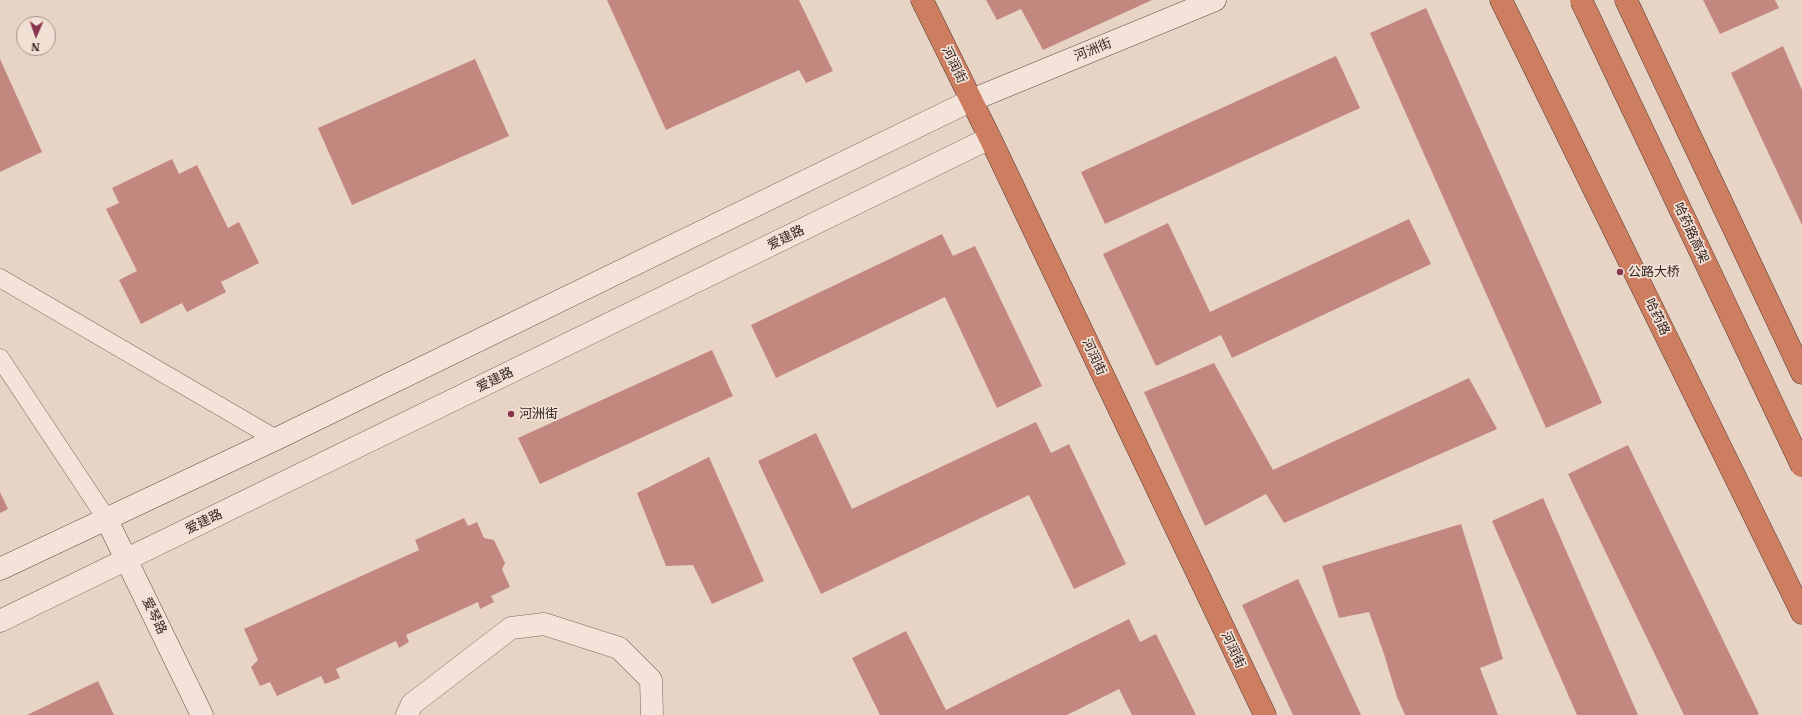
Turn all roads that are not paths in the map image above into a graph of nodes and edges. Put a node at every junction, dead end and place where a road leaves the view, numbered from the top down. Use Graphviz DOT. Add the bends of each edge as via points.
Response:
graph roads {
  1 [pos="922,0"];
  2 [pos="1215,0"];
  3 [pos="1501,0"];
  4 [pos="1581,0"];
  5 [pos="1626,0"];
  6 [pos="972,100"];
  7 [pos="990,138"];
  8 [pos="0,278"];
  9 [pos="0,358"];
  10 [pos="1802,373"];
  11 [pos="276,439"];
  12 [pos="1802,466"];
  13 [pos="106,518"];
  14 [pos="127,560"];
  15 [pos="0,568"];
  16 [pos="1802,613"];
  17 [pos="0,621"];
  18 [pos="202,715"];
  19 [pos="407,715"];
  20 [pos="652,715"];
  21 [pos="1264,715"];
  1 -- 6 [label="highway, 河润街"];
  2 -- 6 [label="main road, 河洲街"];
  3 -- 16 [label="highway, 哈药路"];
  4 -- 12 [label="highway, 哈药路高架, bridge"];
  5 -- 10 [label="highway"];
  6 -- 7 [label="highway, 河润街"];
  6 -- 11 [label="main road"];
  7 -- 14 [label="main road, 爱建路"];
  7 -- 21 [label="highway, 河润街"];
  8 -- 11 [label="lane"];
  9 -- 13 [label="lane"];
  11 -- 13 [label="main road"];
  13 -- 14 [label="main road, 爱琴路"];
  13 -- 15 [label="main road"];
  14 -- 17 [label="main road, 爱建路"];
  14 -- 18 [label="main road, 爱琴路"];
  19 -- 20 [label="main road" via="412,704 511,628 544,624 619,648 651,680"];
}
